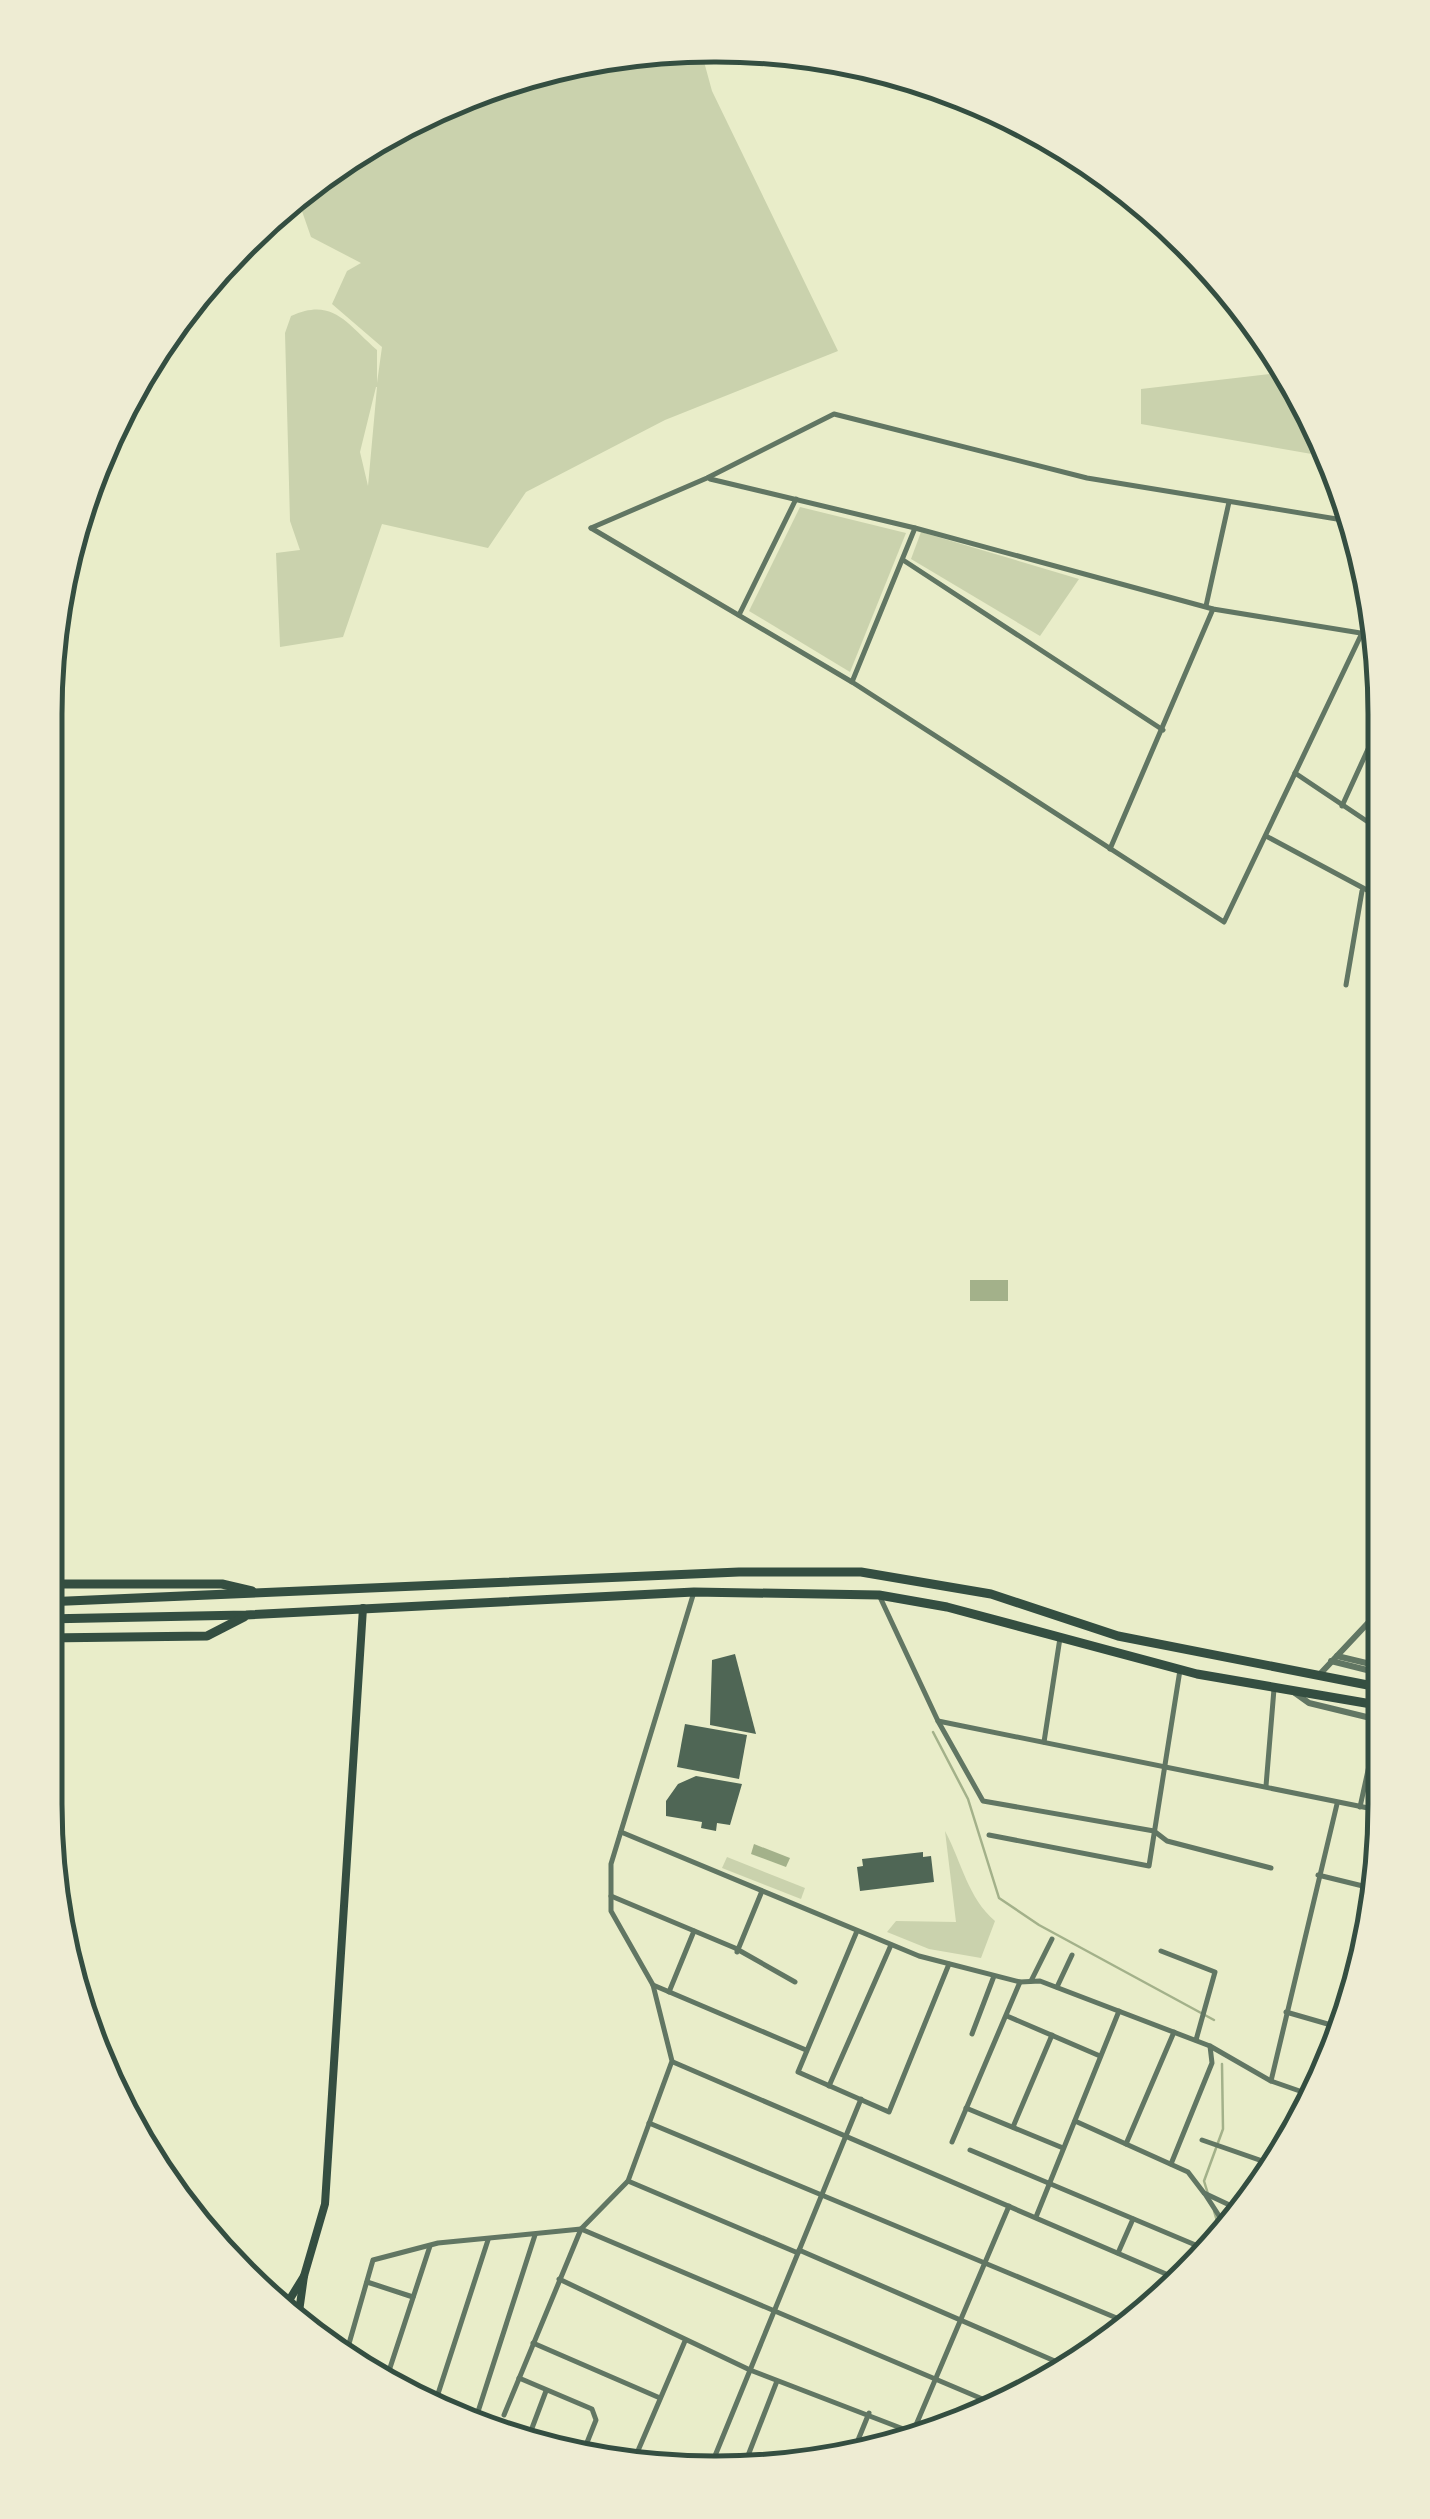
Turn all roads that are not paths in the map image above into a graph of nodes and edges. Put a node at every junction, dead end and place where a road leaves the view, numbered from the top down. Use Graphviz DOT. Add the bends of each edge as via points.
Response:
graph roads {
  1 [pos="707,478"];
  2 [pos="796,500"];
  3 [pos="1229,502"];
  4 [pos="1337,519"];
  5 [pos="916,528"];
  6 [pos="903,560"];
  7 [pos="1210,608"];
  8 [pos="739,615"];
  9 [pos="1362,633"];
  10 [pos="852,682"];
  11 [pos="1163,730"];
  12 [pos="1368,749"];
  13 [pos="1294,772"];
  14 [pos="1342,806"];
  15 [pos="1368,822"];
  16 [pos="1266,836"];
  17 [pos="1110,849"];
  18 [pos="1362,891"];
  19 [pos="1368,893"];
  20 [pos="1346,985"];
  21 [pos="62,1584"];
  22 [pos="694,1592"];
  23 [pos="265,1594"];
  24 [pos="878,1595"];
  25 [pos="62,1601"];
  26 [pos="363,1608"];
  27 [pos="246,1615"];
  28 [pos="62,1619"];
  29 [pos="1368,1623"];
  30 [pos="62,1638"];
  31 [pos="1060,1638"];
  32 [pos="1333,1658"];
  33 [pos="1368,1664"];
  34 [pos="1180,1670"];
  35 [pos="1320,1674"];
  36 [pos="1368,1684"];
  37 [pos="1274,1689"];
  38 [pos="1294,1692"];
  39 [pos="1368,1702"];
  40 [pos="1368,1718"];
  41 [pos="938,1721"];
  42 [pos="1044,1742"];
  43 [pos="1164,1765"];
  44 [pos="1368,1774"];
  45 [pos="1266,1786"];
  46 [pos="1337,1804"];
  47 [pos="1360,1807"];
  48 [pos="1368,1808"];
  49 [pos="1154,1831"];
  50 [pos="621,1832"];
  51 [pos="989,1835"];
  52 [pos="1271,1868"];
  53 [pos="1318,1875"];
  54 [pos="1362,1886"];
  55 [pos="762,1892"];
  56 [pos="611,1896"];
  57 [pos="694,1931"];
  58 [pos="856,1931"];
  59 [pos="1052,1939"];
  60 [pos="891,1945"];
  61 [pos="1161,1951"];
  62 [pos="738,1952"];
  63 [pos="1072,1955"];
  64 [pos="950,1964"];
  65 [pos="994,1976"];
  66 [pos="1031,1981"];
  67 [pos="794,1982"];
  68 [pos="1020,1982"];
  69 [pos="653,1985"];
  70 [pos="1056,1987"];
  71 [pos="669,1992"];
  72 [pos="1119,2011"];
  73 [pos="1286,2012"];
  74 [pos="1006,2015"];
  75 [pos="1329,2024"];
  76 [pos="1174,2032"];
  77 [pos="972,2034"];
  78 [pos="1052,2035"];
  79 [pos="1196,2040"];
  80 [pos="1210,2046"];
  81 [pos="806,2050"];
  82 [pos="1100,2056"];
  83 [pos="672,2061"];
  84 [pos="1271,2081"];
  85 [pos="829,2086"];
  86 [pos="1301,2091"];
  87 [pos="861,2099"];
  88 [pos="966,2108"];
  89 [pos="1074,2121"];
  90 [pos="649,2123"];
  91 [pos="1013,2127"];
  92 [pos="846,2136"];
  93 [pos="1202,2140"];
  94 [pos="952,2142"];
  95 [pos="1126,2144"];
  96 [pos="1064,2148"];
  97 [pos="970,2150"];
  98 [pos="1262,2161"];
  99 [pos="1171,2164"];
  100 [pos="628,2181"];
  101 [pos="1049,2184"];
  102 [pos="823,2192"];
  103 [pos="1205,2194"];
  104 [pos="1230,2205"];
  105 [pos="1009,2206"];
  106 [pos="1036,2217"];
  107 [pos="1220,2217"];
  108 [pos="1133,2219"];
  109 [pos="581,2230"];
  110 [pos="535,2235"];
  111 [pos="488,2240"];
  112 [pos="430,2245"];
  113 [pos="1195,2245"];
  114 [pos="799,2252"];
  115 [pos="1118,2253"];
  116 [pos="986,2263"];
  117 [pos="1167,2274"];
  118 [pos="304,2276"];
  119 [pos="559,2280"];
  120 [pos="367,2282"];
  121 [pos="414,2296"];
  122 [pos="289,2298"];
  123 [pos="300,2307"];
  124 [pos="774,2314"];
  125 [pos="1117,2318"];
  126 [pos="961,2321"];
  127 [pos="685,2341"];
  128 [pos="533,2343"];
  129 [pos="349,2345"];
  130 [pos="1055,2361"];
  131 [pos="390,2369"];
  132 [pos="750,2370"];
  133 [pos="519,2378"];
  134 [pos="938,2380"];
  135 [pos="778,2381"];
  136 [pos="546,2390"];
  137 [pos="437,2394"];
  138 [pos="660,2398"];
  139 [pos="982,2399"];
  140 [pos="478,2412"];
  141 [pos="869,2413"];
  142 [pos="504,2415"];
  143 [pos="920,2423"];
  144 [pos="903,2428"];
  145 [pos="531,2430"];
  146 [pos="858,2440"];
  147 [pos="586,2444"];
  148 [pos="637,2452"];
  149 [pos="748,2455"];
  150 [pos="715,2456"];
  1 -- 2 [label="street"];
  1 -- 3 [label="street" via="834,414 1087,478"];
  1 -- 8 [label="street" via="591,528"];
  2 -- 5 [label="street"];
  2 -- 8 [label="street"];
  3 -- 4 [label="street"];
  3 -- 7 [label="street"];
  5 -- 6 [label="street"];
  5 -- 7 [label="street"];
  6 -- 10 [label="street"];
  6 -- 11 [label="street"];
  7 -- 9 [label="street"];
  7 -- 11 [label="street"];
  8 -- 10 [label="street"];
  9 -- 13 [label="street"];
  10 -- 17 [label="street"];
  11 -- 17 [label="street"];
  12 -- 14 [label="street"];
  13 -- 14 [label="street"];
  13 -- 16 [label="street"];
  14 -- 15 [label="street"];
  16 -- 17 [label="street" via="1224,922"];
  16 -- 18 [label="street"];
  18 -- 19 [label="street"];
  18 -- 20 [label="street"];
  21 -- 23 [label="highway" via="222,1584"];
  22 -- 24 [label="highway"];
  22 -- 26 [label="highway"];
  22 -- 50 [label="street"];
  23 -- 25 [label="highway"];
  23 -- 35 [label="highway" via="860,1572 990,1594 1118,1636"];
  24 -- 31 [label="highway"];
  24 -- 41 [label="street"];
  26 -- 27 [label="highway"];
  26 -- 118 [label="main road" via="326,2204"];
  27 -- 28 [label="highway"];
  27 -- 30 [label="highway" via="207,1636"];
  29 -- 32 [label="street"];
  31 -- 34 [label="highway"];
  31 -- 42 [label="street"];
  32 -- 33 [label="street"];
  32 -- 35 [label="street"];
  34 -- 37 [label="highway"];
  34 -- 43 [label="street"];
  35 -- 36 [label="highway"];
  37 -- 38 [label="highway"];
  37 -- 45 [label="street"];
  38 -- 39 [label="highway"];
  38 -- 40 [label="street" via="1310,1703"];
  41 -- 42 [label="street"];
  41 -- 49 [label="street" via="983,1801"];
  42 -- 43 [label="street"];
  43 -- 45 [label="street"];
  43 -- 49 [label="street"];
  44 -- 47 [label="street"];
  45 -- 46 [label="street"];
  46 -- 47 [label="street"];
  46 -- 53 [label="street"];
  47 -- 48 [label="street"];
  49 -- 51 [label="street" via="1149,1866"];
  49 -- 52 [label="street" via="1167,1841"];
  50 -- 55 [label="street"];
  50 -- 56 [label="street"];
  53 -- 54 [label="street"];
  53 -- 73 [label="street"];
  55 -- 58 [label="street"];
  55 -- 62 [label="street"];
  56 -- 57 [label="street"];
  56 -- 69 [label="street" via="612,1911"];
  57 -- 62 [label="street"];
  57 -- 71 [label="street"];
  58 -- 60 [label="street"];
  58 -- 81 [label="street"];
  59 -- 66 [label="street"];
  60 -- 64 [label="street"];
  60 -- 85 [label="street"];
  61 -- 79 [label="street" via="1215,1972"];
  62 -- 67 [label="street"];
  63 -- 70 [label="street"];
  64 -- 65 [label="street"];
  64 -- 87 [label="street" via="889,2112"];
  65 -- 68 [label="street"];
  65 -- 77 [label="street"];
  66 -- 68 [label="street"];
  66 -- 70 [label="street"];
  68 -- 74 [label="street"];
  69 -- 71 [label="street"];
  69 -- 83 [label="street"];
  70 -- 72 [label="street"];
  71 -- 81 [label="street"];
  72 -- 76 [label="street"];
  72 -- 82 [label="street"];
  73 -- 75 [label="street"];
  73 -- 84 [label="street"];
  74 -- 78 [label="street"];
  74 -- 88 [label="street"];
  76 -- 79 [label="street"];
  76 -- 95 [label="street"];
  78 -- 82 [label="street"];
  78 -- 91 [label="street"];
  79 -- 80 [label="street"];
  80 -- 84 [label="street"];
  80 -- 99 [label="street" via="1212,2064"];
  81 -- 85 [label="street" via="798,2072"];
  82 -- 89 [label="street"];
  83 -- 90 [label="street"];
  83 -- 92 [label="street"];
  84 -- 86 [label="street"];
  85 -- 87 [label="street"];
  87 -- 92 [label="street"];
  88 -- 91 [label="street"];
  88 -- 94 [label="street"];
  89 -- 95 [label="street"];
  89 -- 96 [label="street"];
  90 -- 100 [label="street"];
  90 -- 102 [label="street"];
  91 -- 96 [label="street"];
  92 -- 102 [label="street"];
  92 -- 105 [label="street"];
  93 -- 98 [label="street"];
  95 -- 99 [label="street"];
  96 -- 101 [label="street"];
  97 -- 101 [label="street"];
  99 -- 103 [label="street" via="1188,2172"];
  100 -- 109 [label="street"];
  100 -- 114 [label="street"];
  101 -- 106 [label="street"];
  101 -- 108 [label="street"];
  102 -- 114 [label="street"];
  102 -- 116 [label="street"];
  103 -- 104 [label="street"];
  103 -- 107 [label="street"];
  105 -- 106 [label="street"];
  105 -- 116 [label="street"];
  106 -- 115 [label="street"];
  108 -- 113 [label="street"];
  108 -- 115 [label="street"];
  109 -- 110 [label="street"];
  109 -- 119 [label="street"];
  109 -- 124 [label="street"];
  110 -- 111 [label="street"];
  110 -- 140 [label="street"];
  111 -- 112 [label="street"];
  111 -- 137 [label="street"];
  112 -- 120 [label="street" via="373,2260"];
  112 -- 121 [label="street"];
  114 -- 124 [label="street"];
  114 -- 126 [label="street"];
  115 -- 117 [label="street"];
  116 -- 125 [label="street"];
  116 -- 126 [label="street"];
  118 -- 122 [label="main road"];
  118 -- 123 [label="main road"];
  119 -- 127 [label="street"];
  119 -- 128 [label="street"];
  120 -- 121 [label="street"];
  120 -- 129 [label="street"];
  121 -- 131 [label="street"];
  124 -- 132 [label="street"];
  124 -- 134 [label="street"];
  126 -- 130 [label="street"];
  126 -- 134 [label="street"];
  127 -- 132 [label="street"];
  127 -- 138 [label="street"];
  128 -- 133 [label="street"];
  128 -- 138 [label="street"];
  132 -- 135 [label="street"];
  132 -- 150 [label="street"];
  133 -- 136 [label="street"];
  133 -- 142 [label="street"];
  134 -- 139 [label="street"];
  134 -- 143 [label="street"];
  135 -- 141 [label="street"];
  135 -- 149 [label="street"];
  136 -- 145 [label="street"];
  136 -- 147 [label="street" via="596,2414"];
  138 -- 148 [label="street"];
  141 -- 144 [label="street"];
  141 -- 146 [label="street"];
}
